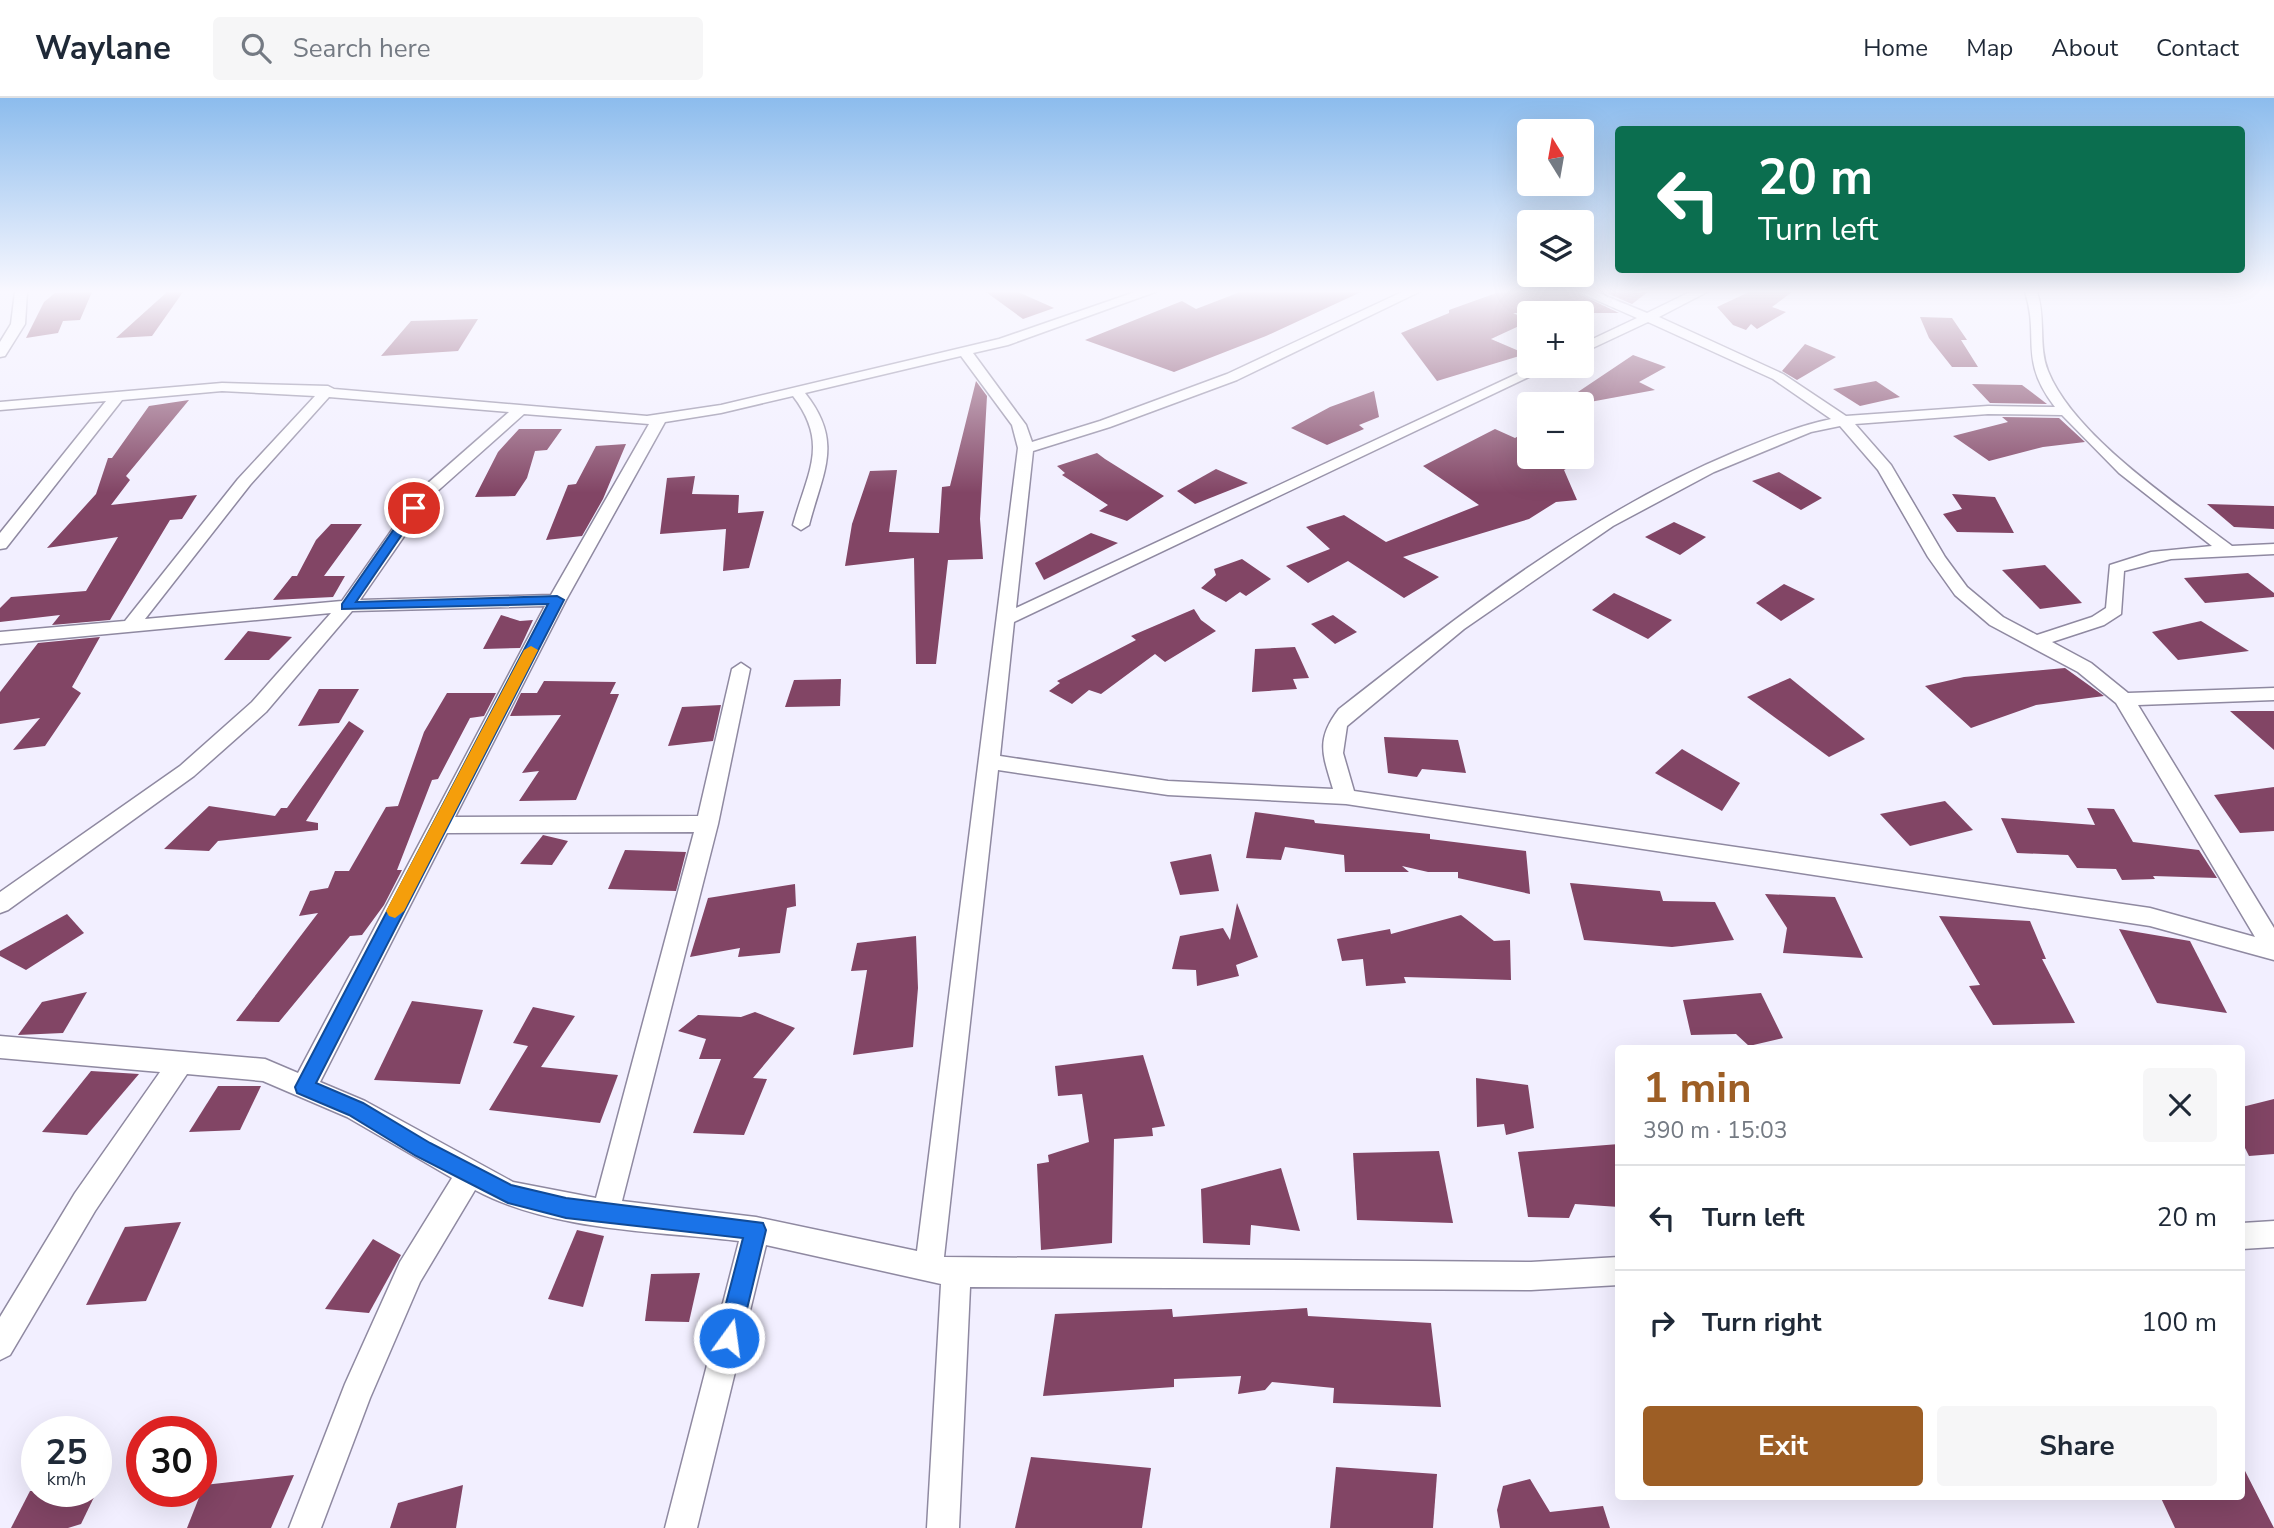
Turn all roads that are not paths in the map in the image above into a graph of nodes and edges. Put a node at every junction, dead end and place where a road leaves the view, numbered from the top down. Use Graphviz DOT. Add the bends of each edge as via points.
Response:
graph roads {
  1 [pos="937,359"];
  2 [pos="970,359"];
  3 [pos="1271,359"];
  4 [pos="1737,359"];
  5 [pos="2039,359"];
  6 [pos="1519,378"];
  7 [pos="328,390"];
  8 [pos="797,392"];
  9 [pos="118,396"];
  10 [pos="0,406"];
  11 [pos="520,410"];
  12 [pos="2063,411"];
  13 [pos="660,418"];
  14 [pos="1843,421"];
  15 [pos="1026,448"];
  16 [pos="801,525"];
  17 [pos="0,544"];
  18 [pos="2274,549"];
  19 [pos="2231,553"];
  20 [pos="557,600"];
  21 [pos="347,607"];
  22 [pos="1007,619"];
  23 [pos="130,626"];
  24 [pos="0,638"];
  25 [pos="2037,641"];
  26 [pos="741,669"];
  27 [pos="2274,694"];
  28 [pos="2124,699"];
  29 [pos="990,762"];
  30 [pos="1346,797"];
  31 [pos="707,824"];
  32 [pos="440,825"];
  33 [pos="0,904"];
  34 [pos="2274,950"];
  35 [pos="0,1047"];
  36 [pos="182,1061"];
  37 [pos="304,1087"];
  38 [pos="470,1174"];
  39 [pos="606,1212"];
  40 [pos="756,1230"];
  41 [pos="2274,1234"];
  42 [pos="2245,1236"];
  43 [pos="942,1270"];
  44 [pos="1615,1271"];
  45 [pos="0,1345"];
  46 [pos="304,1528"];
  47 [pos="681,1528"];
  48 [pos="943,1528"];
  1 -- 8 [label="street"];
  2 -- 15 [label="street" via="1019,425"];
  3 -- 15 [label="street" via="1105,424"];
  4 -- 14 [label="street" via="1788,382"];
  5 -- 12 [label="street"];
  6 -- 22 [label="street"];
  7 -- 9 [label="street" via="222,387"];
  7 -- 11 [label="street"];
  7 -- 23 [label="street" via="244,482"];
  8 -- 13 [label="street"];
  8 -- 16 [label="street" via="813,413 820,438"];
  9 -- 10 [label="street"];
  9 -- 17 [label="street"];
  11 -- 13 [label="street" via="621,420"];
  11 -- 21 [label="street" via="426,493"];
  12 -- 14 [label="street" via="1989,410"];
  12 -- 19 [label="street" via="2130,473"];
  13 -- 20 [label="street"];
  14 -- 25 [label="street" via="1873,452 1962,593"];
  14 -- 30 [label="street" via="1807,428 1686,481 1607,523 1458,625 1332,729 1330,741"];
  15 -- 22 [label="street"];
  18 -- 19 [label="street"];
  19 -- 25 [label="street" via="2151,555 2130,560 2116,569 2115,610 2098,621"];
  20 -- 21 [label="street"];
  20 -- 32 [label="street"];
  21 -- 23 [label="street"];
  21 -- 33 [label="street" via="259,707 187,771"];
  22 -- 29 [label="street"];
  23 -- 24 [label="street"];
  25 -- 28 [label="street" via="2075,660"];
  26 -- 31 [label="street"];
  27 -- 28 [label="street"];
  28 -- 34 [label="street"];
  29 -- 30 [label="street" via="1168,788"];
  29 -- 43 [label="street"];
  30 -- 34 [label="street" via="2150,917"];
  31 -- 32 [label="street"];
  31 -- 39 [label="street"];
  32 -- 37 [label="street"];
  35 -- 36 [label="street"];
  36 -- 37 [label="street" via="265,1070"];
  36 -- 45 [label="street" via="85,1202"];
  37 -- 38 [label="street" via="356,1109"];
  38 -- 39 [label="street" via="508,1194"];
  38 -- 46 [label="street" via="410,1272"];
  39 -- 40 [label="street"];
  40 -- 43 [label="street"];
  40 -- 47 [label="street"];
  41 -- 42 [label="street"];
  43 -- 44 [label="street" via="1531,1276"];
  43 -- 48 [label="street"];
}
